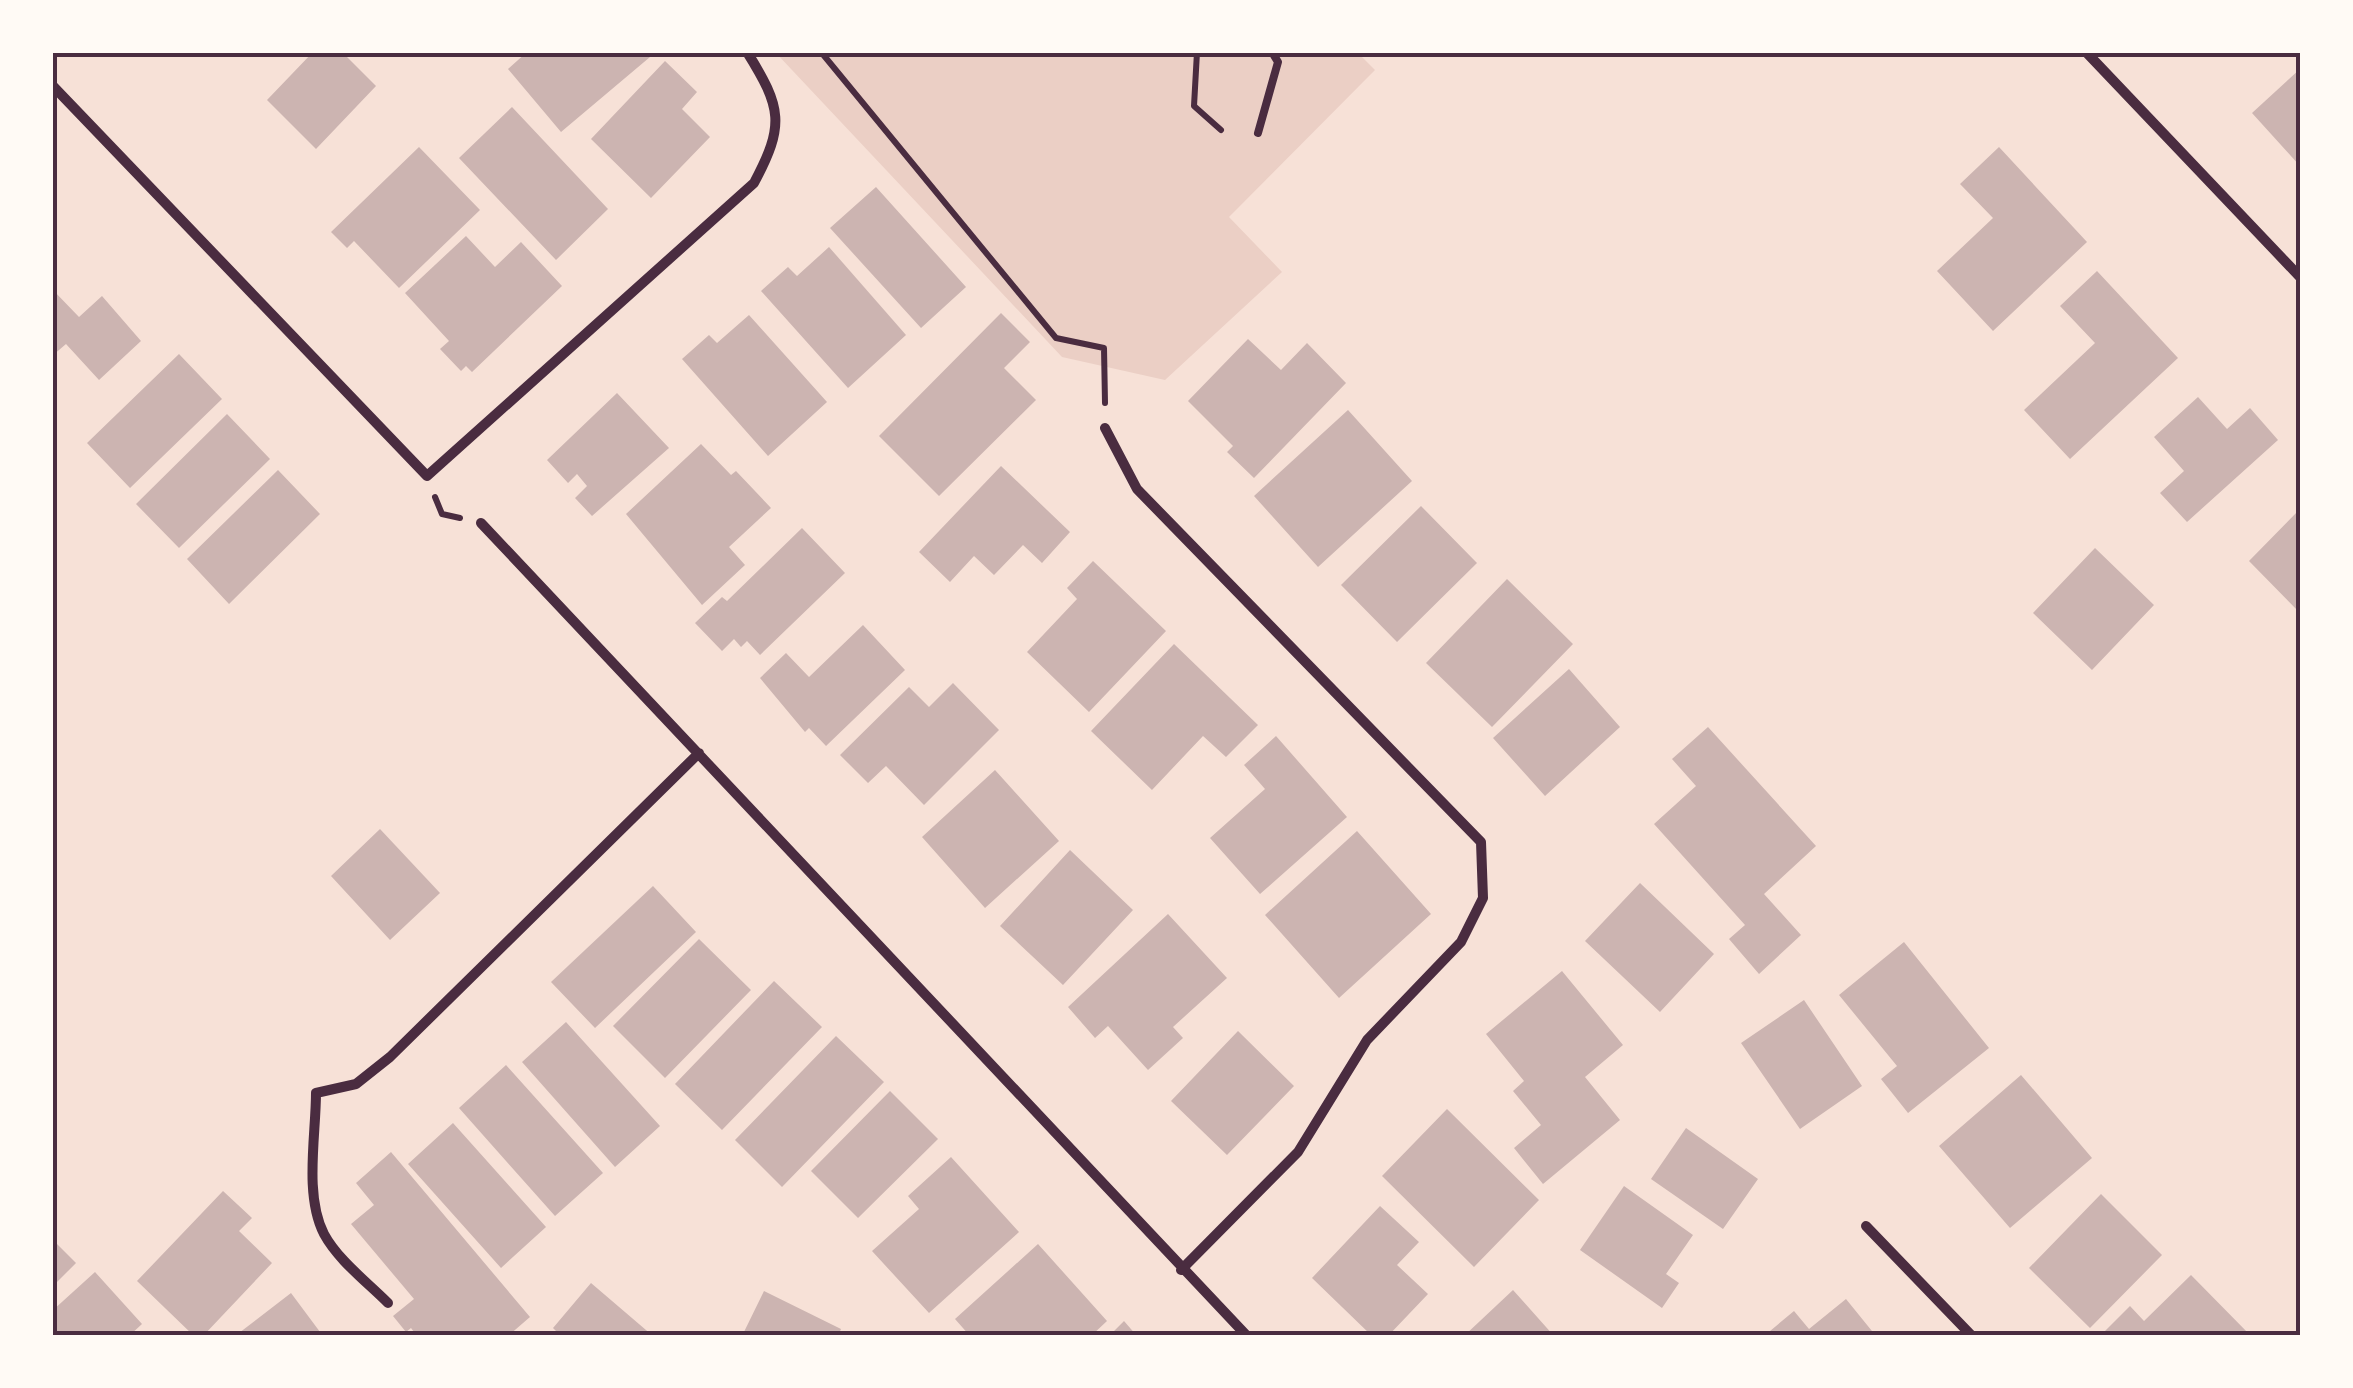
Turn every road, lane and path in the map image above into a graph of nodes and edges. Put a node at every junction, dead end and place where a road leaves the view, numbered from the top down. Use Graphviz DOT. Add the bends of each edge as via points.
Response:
graph roads {
  1 [pos="748,52"];
  2 [pos="821,52"];
  3 [pos="1197,52"];
  4 [pos="1272,52"];
  5 [pos="2086,52"];
  6 [pos="52,85"];
  7 [pos="1221,130"];
  8 [pos="1258,133"];
  9 [pos="2300,276"];
  10 [pos="1105,428"];
  11 [pos="481,523"];
  12 [pos="699,753"];
  13 [pos="1866,1226"];
  14 [pos="1182,1270"];
  15 [pos="388,1304"];
  16 [pos="1247,1336"];
  17 [pos="1972,1336"];
  1 -- 6 [label="street" via="772,92 778,117 774,146 754,183 427,476"];
  2 -- 10 [label="path" via="1056,338 1104,348"];
  3 -- 7 [label="path" via="1194,106"];
  4 -- 8 [label="lane" via="1278,62"];
  5 -- 9 [label="street"];
  10 -- 14 [label="street" via="1136,489 1481,842 1483,898 1462,942 1367,1040 1298,1152"];
  11 -- 12 [label="street"];
  12 -- 14 [label="street"];
  12 -- 15 [label="street" via="390,1057 356,1084 316,1093 320,1223 336,1250"];
  13 -- 17 [label="street"];
  14 -- 16 [label="street"];
}
